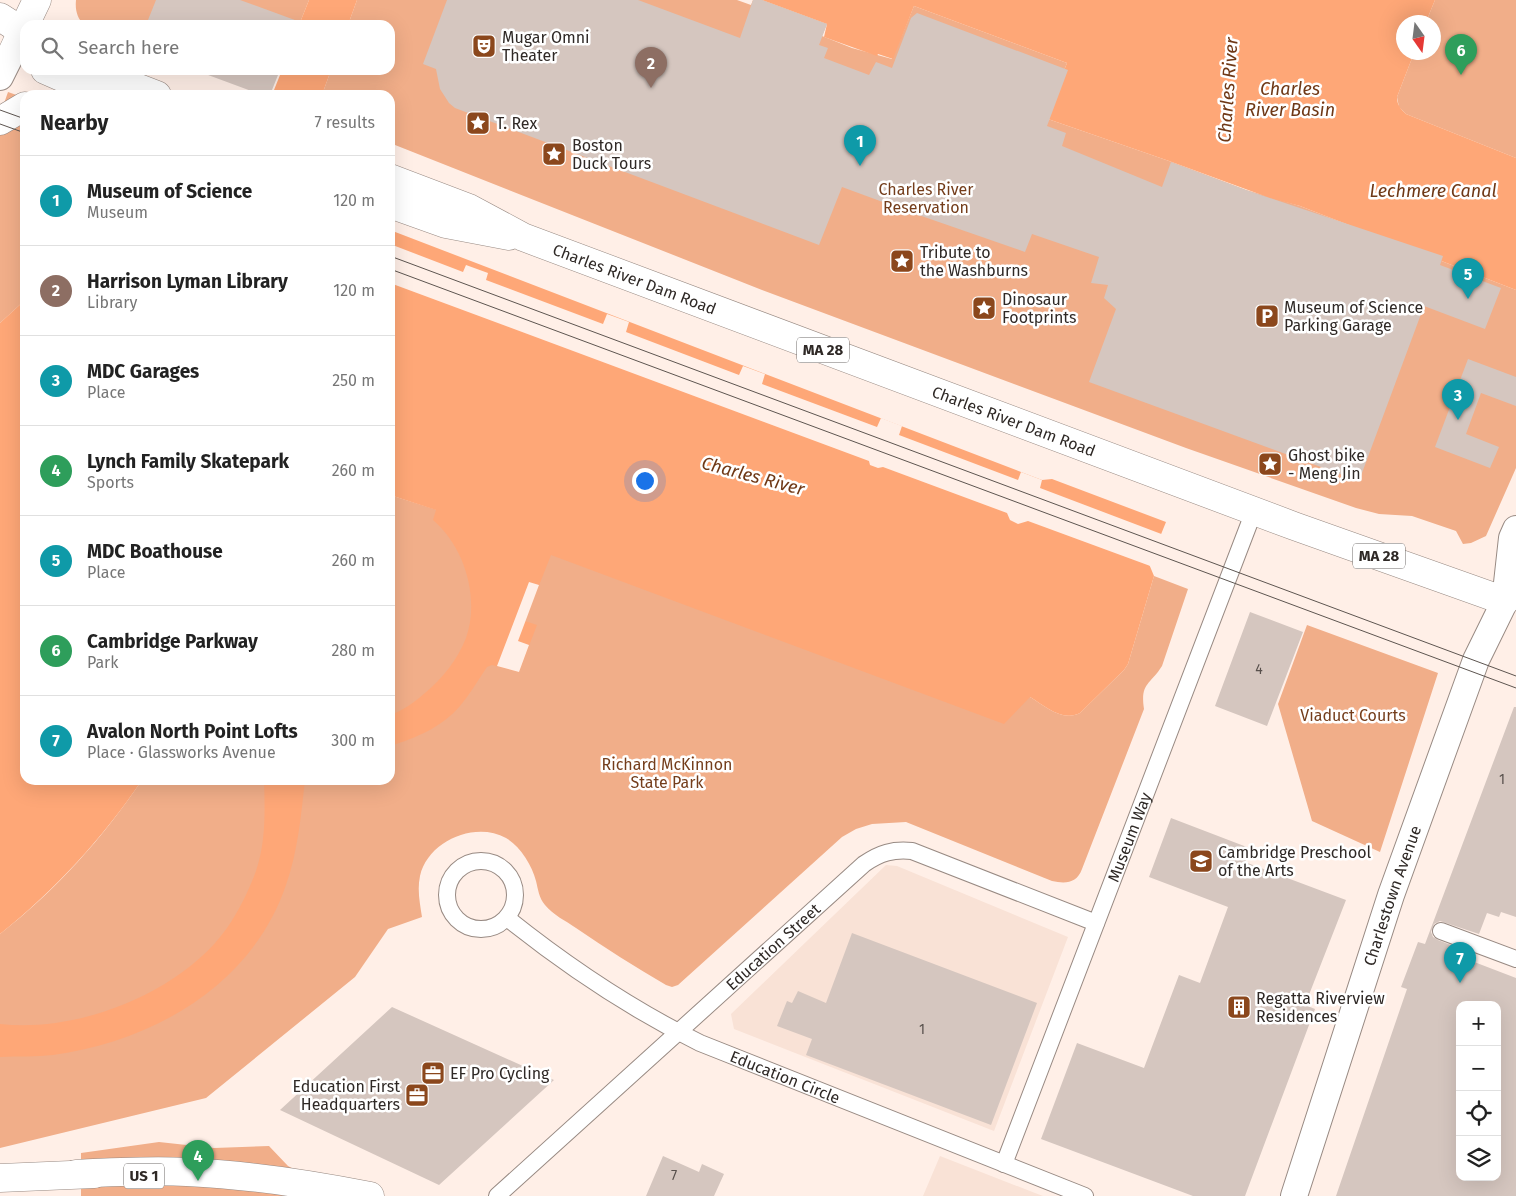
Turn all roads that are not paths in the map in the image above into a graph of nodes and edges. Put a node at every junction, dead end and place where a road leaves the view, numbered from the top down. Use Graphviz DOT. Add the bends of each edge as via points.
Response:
graph roads {
  1 [pos="37,0"];
  2 [pos="25,20"];
  3 [pos="15,37"];
  4 [pos="61,75"];
  5 [pos="0,78"];
  6 [pos="96,86"];
  7 [pos="81,90"];
  8 [pos="123,90"];
  9 [pos="20,109"];
  10 [pos="0,121"];
  11 [pos="395,180"];
  12 [pos="395,206"];
  13 [pos="523,237"];
  14 [pos="1254,511"];
  15 [pos="1516,529"];
  16 [pos="1513,600"];
  17 [pos="507,918"];
  18 [pos="1096,923"];
  19 [pos="1441,930"];
  20 [pos="1516,959"];
  21 [pos="677,1031"];
  22 [pos="1004,1164"];
  23 [pos="76,1174"];
  24 [pos="0,1178"];
  25 [pos="286,1196"];
  26 [pos="370,1196"];
  27 [pos="496,1196"];
  28 [pos="1086,1196"];
  29 [pos="1294,1196"];
  1 -- 2 [label="highway"];
  3 -- 5 [label="main road"];
  4 -- 6 [label="highway"];
  6 -- 7 [label="highway"];
  6 -- 8 [label="highway"];
  9 -- 10 [label="highway"];
  11 -- 13 [label="highway, Charles River Dam Road / MA 28" via="469,208"];
  12 -- 13 [label="highway, Charles River Dam Road / MA 28" via="454,226"];
  13 -- 14 [label="highway, Charles River Dam Road / MA 28"];
  14 -- 16 [label="highway, Charles River Dam Road / MA 28"];
  14 -- 18 [label="street, Museum Way"];
  15 -- 16 [label="main road, Charlestown Avenue" via="1512,538"];
  16 -- 29 [label="main road, Charlestown Avenue" via="1476,660 1391,895"];
  17 -- 17 [label="street" via="515,897 514,886 501,868 491,862 477,861 453,875 447,902 458,920 477,929 488,928"];
  17 -- 21 [label="street, Education Circle" via="578,972"];
  18 -- 21 [label="street, Education Street" via="912,851 889,851 864,864"];
  18 -- 22 [label="street, Museum Way"];
  19 -- 20 [label="street"];
  21 -- 22 [label="street, Education Circle" via="706,1046"];
  21 -- 27 [label="street, Education Street"];
  22 -- 28 [label="street, Education Circle"];
  23 -- 24 [label="highway, US 1"];
  23 -- 25 [label="highway, US 1" via="192,1180"];
  23 -- 26 [label="highway" via="187,1172 278,1180"];
}
